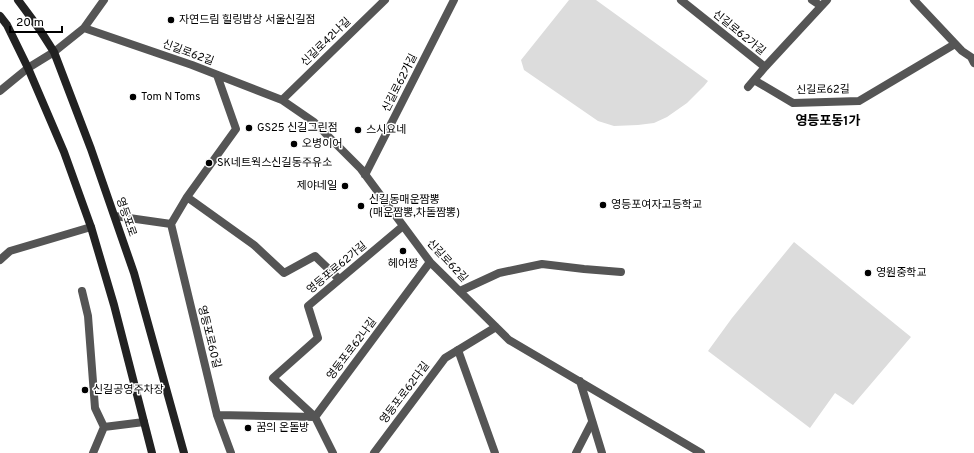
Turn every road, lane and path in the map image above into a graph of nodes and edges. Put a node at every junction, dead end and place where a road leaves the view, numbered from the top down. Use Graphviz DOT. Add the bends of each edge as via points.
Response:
graph roads {
  1 [pos="18,0"];
  2 [pos="104,0"];
  3 [pos="385,0"];
  4 [pos="454,0"];
  5 [pos="681,0"];
  6 [pos="812,0"];
  7 [pos="914,0"];
  8 [pos="824,3"];
  9 [pos="0,16"];
  10 [pos="84,28"];
  11 [pos="955,44"];
  12 [pos="54,52"];
  13 [pos="973,58"];
  14 [pos="765,67"];
  15 [pos="28,68"];
  16 [pos="217,75"];
  17 [pos="754,80"];
  18 [pos="748,87"];
  19 [pos="0,92"];
  20 [pos="282,100"];
  21 [pos="365,175"];
  22 [pos="187,197"];
  23 [pos="115,216"];
  24 [pos="171,224"];
  25 [pos="403,226"];
  26 [pos="91,227"];
  27 [pos="0,260"];
  28 [pos="430,262"];
  29 [pos="621,272"];
  30 [pos="340,280"];
  31 [pos="82,291"];
  32 [pos="460,291"];
  33 [pos="496,327"];
  34 [pos="458,350"];
  35 [pos="580,381"];
  36 [pos="217,415"];
  37 [pos="315,417"];
  38 [pos="144,422"];
  39 [pos="592,422"];
  40 [pos="104,427"];
  41 [pos="93,453"];
  42 [pos="152,453"];
  43 [pos="184,453"];
  44 [pos="231,453"];
  45 [pos="333,453"];
  46 [pos="374,453"];
  47 [pos="495,453"];
  48 [pos="576,453"];
  49 [pos="602,453"];
  50 [pos="701,453"];
  1 -- 12 [label="main road, 영등포로"];
  2 -- 10 [label="street"];
  3 -- 20 [label="street, 신길로42나길"];
  4 -- 21 [label="street, 신길로62가길"];
  5 -- 14 [label="street, 신길로62가길"];
  6 -- 8 [label="street"];
  7 -- 11 [label="street"];
  8 -- 14 [label="street"];
  9 -- 15 [label="main road"];
  10 -- 12 [label="street"];
  10 -- 16 [label="street, 신길로62길"];
  11 -- 13 [label="street"];
  11 -- 17 [label="street, 신길로62길" via="859,101 793,103"];
  12 -- 15 [label="street"];
  12 -- 23 [label="main road, 영등포로"];
  14 -- 17 [label="street"];
  15 -- 19 [label="street"];
  15 -- 26 [label="main road" via="64,152"];
  16 -- 20 [label="street, 신길로62길"];
  16 -- 22 [label="street" via="236,129"];
  17 -- 18 [label="street"];
  20 -- 21 [label="street, 신길로62길" via="314,122"];
  21 -- 25 [label="street, 신길로62길"];
  22 -- 24 [label="street"];
  22 -- 30 [label="street" via="254,245 284,273 315,256"];
  23 -- 24 [label="street"];
  23 -- 43 [label="main road, 영등포로" via="134,273"];
  24 -- 36 [label="street, 영등포로60길"];
  25 -- 28 [label="street, 신길로62길"];
  25 -- 30 [label="street, 영등포로62가길"];
  26 -- 27 [label="street" via="10,251"];
  26 -- 38 [label="main road"];
  28 -- 32 [label="street, 신길로62길"];
  28 -- 37 [label="street, 영등포로62나길"];
  29 -- 32 [label="street" via="542,264 499,273"];
  30 -- 37 [label="street, 영등포로62가길" via="308,306 318,338 273,378"];
  31 -- 40 [label="street" via="88,316 95,408"];
  32 -- 33 [label="street, 신길로62길"];
  33 -- 34 [label="street, 영등포로62다길"];
  33 -- 35 [label="street, 신길로62길" via="509,340"];
  34 -- 46 [label="street, 영등포로62다길" via="444,358"];
  34 -- 47 [label="street"];
  35 -- 39 [label="street"];
  35 -- 50 [label="street, 신길로62길"];
  36 -- 37 [label="street"];
  36 -- 44 [label="street, 영등포로60길"];
  37 -- 45 [label="street"];
  38 -- 40 [label="street"];
  38 -- 42 [label="main road"];
  39 -- 48 [label="street"];
  39 -- 49 [label="street"];
  40 -- 41 [label="street"];
}
